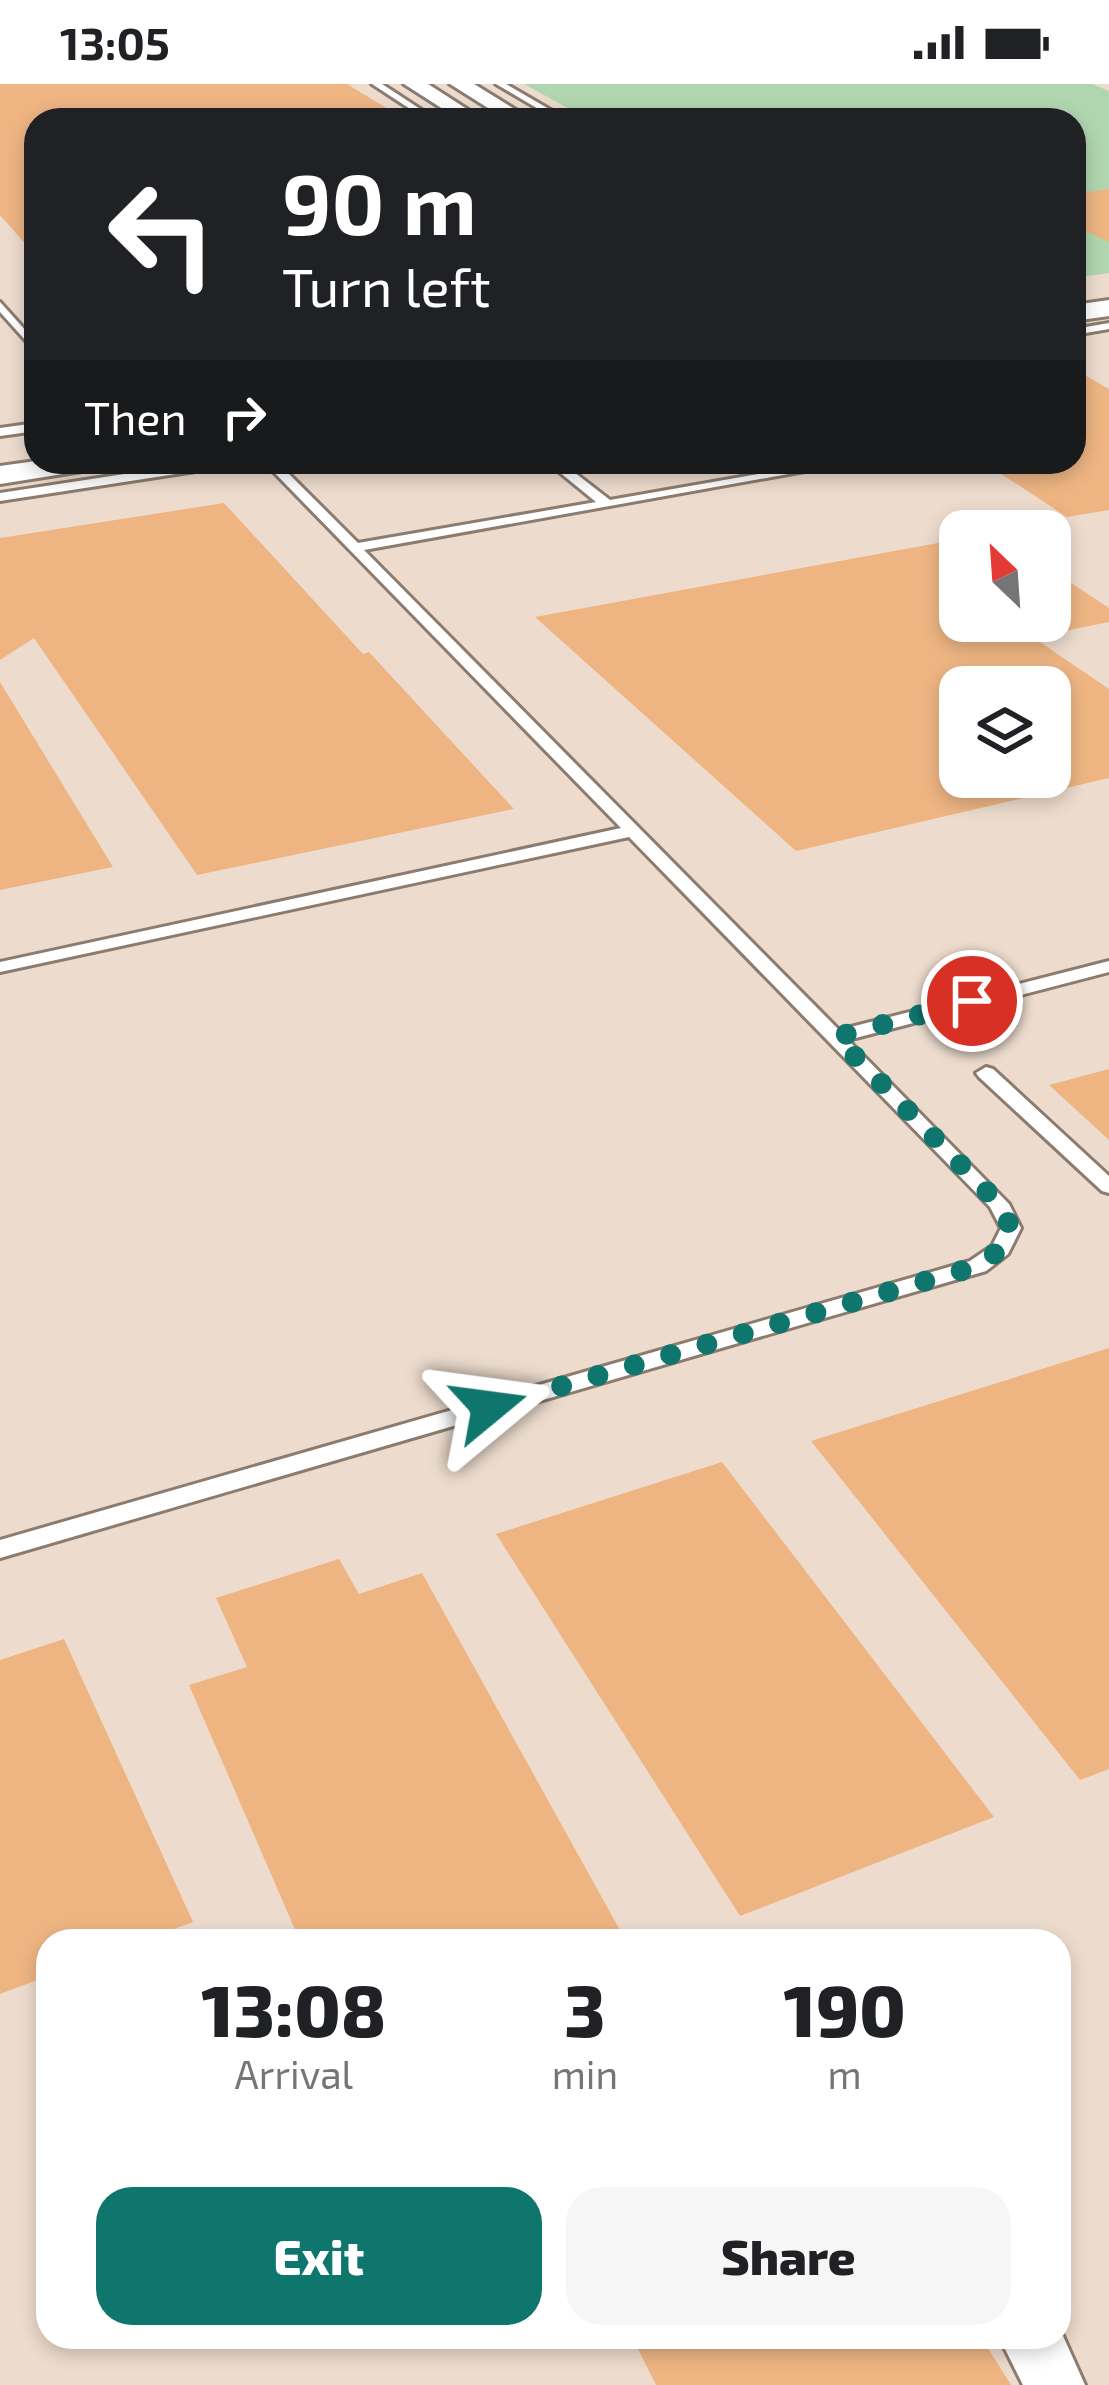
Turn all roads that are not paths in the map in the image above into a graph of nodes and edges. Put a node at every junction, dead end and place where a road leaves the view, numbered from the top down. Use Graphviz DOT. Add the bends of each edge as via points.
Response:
graph roads {
  1 [pos="376,84"];
  2 [pos="414,84"];
  3 [pos="460,84"];
  4 [pos="500,84"];
  5 [pos="414,108"];
  6 [pos="454,108"];
  7 [pos="501,108"];
  8 [pos="543,108"];
  9 [pos="0,305"];
  10 [pos="24,334"];
  11 [pos="150,474"];
  12 [pos="282,474"];
  13 [pos="568,474"];
  14 [pos="780,474"];
  15 [pos="0,497"];
  16 [pos="607,504"];
  17 [pos="354,548"];
  18 [pos="632,831"];
  19 [pos="1109,966"];
  20 [pos="0,967"];
  21 [pos="836,1037"];
  22 [pos="986,1073"];
  23 [pos="1109,1187"];
  24 [pos="0,1549"];
  25 [pos="1038,2349"];
  26 [pos="1054,2385"];
  1 -- 5 [label="lane"];
  2 -- 6 [label="street"];
  3 -- 7 [label="street"];
  4 -- 8 [label="lane"];
  9 -- 10 [label="lane"];
  11 -- 15 [label="lane"];
  12 -- 17 [label="lane"];
  13 -- 16 [label="lane"];
  14 -- 16 [label="lane"];
  16 -- 17 [label="lane"];
  17 -- 18 [label="lane"];
  18 -- 20 [label="lane"];
  18 -- 21 [label="lane"];
  19 -- 21 [label="lane"];
  21 -- 24 [label="lane" via="999,1204 1011,1228 1001,1249 978,1266"];
  22 -- 23 [label="lane"];
  25 -- 26 [label="street"];
}
